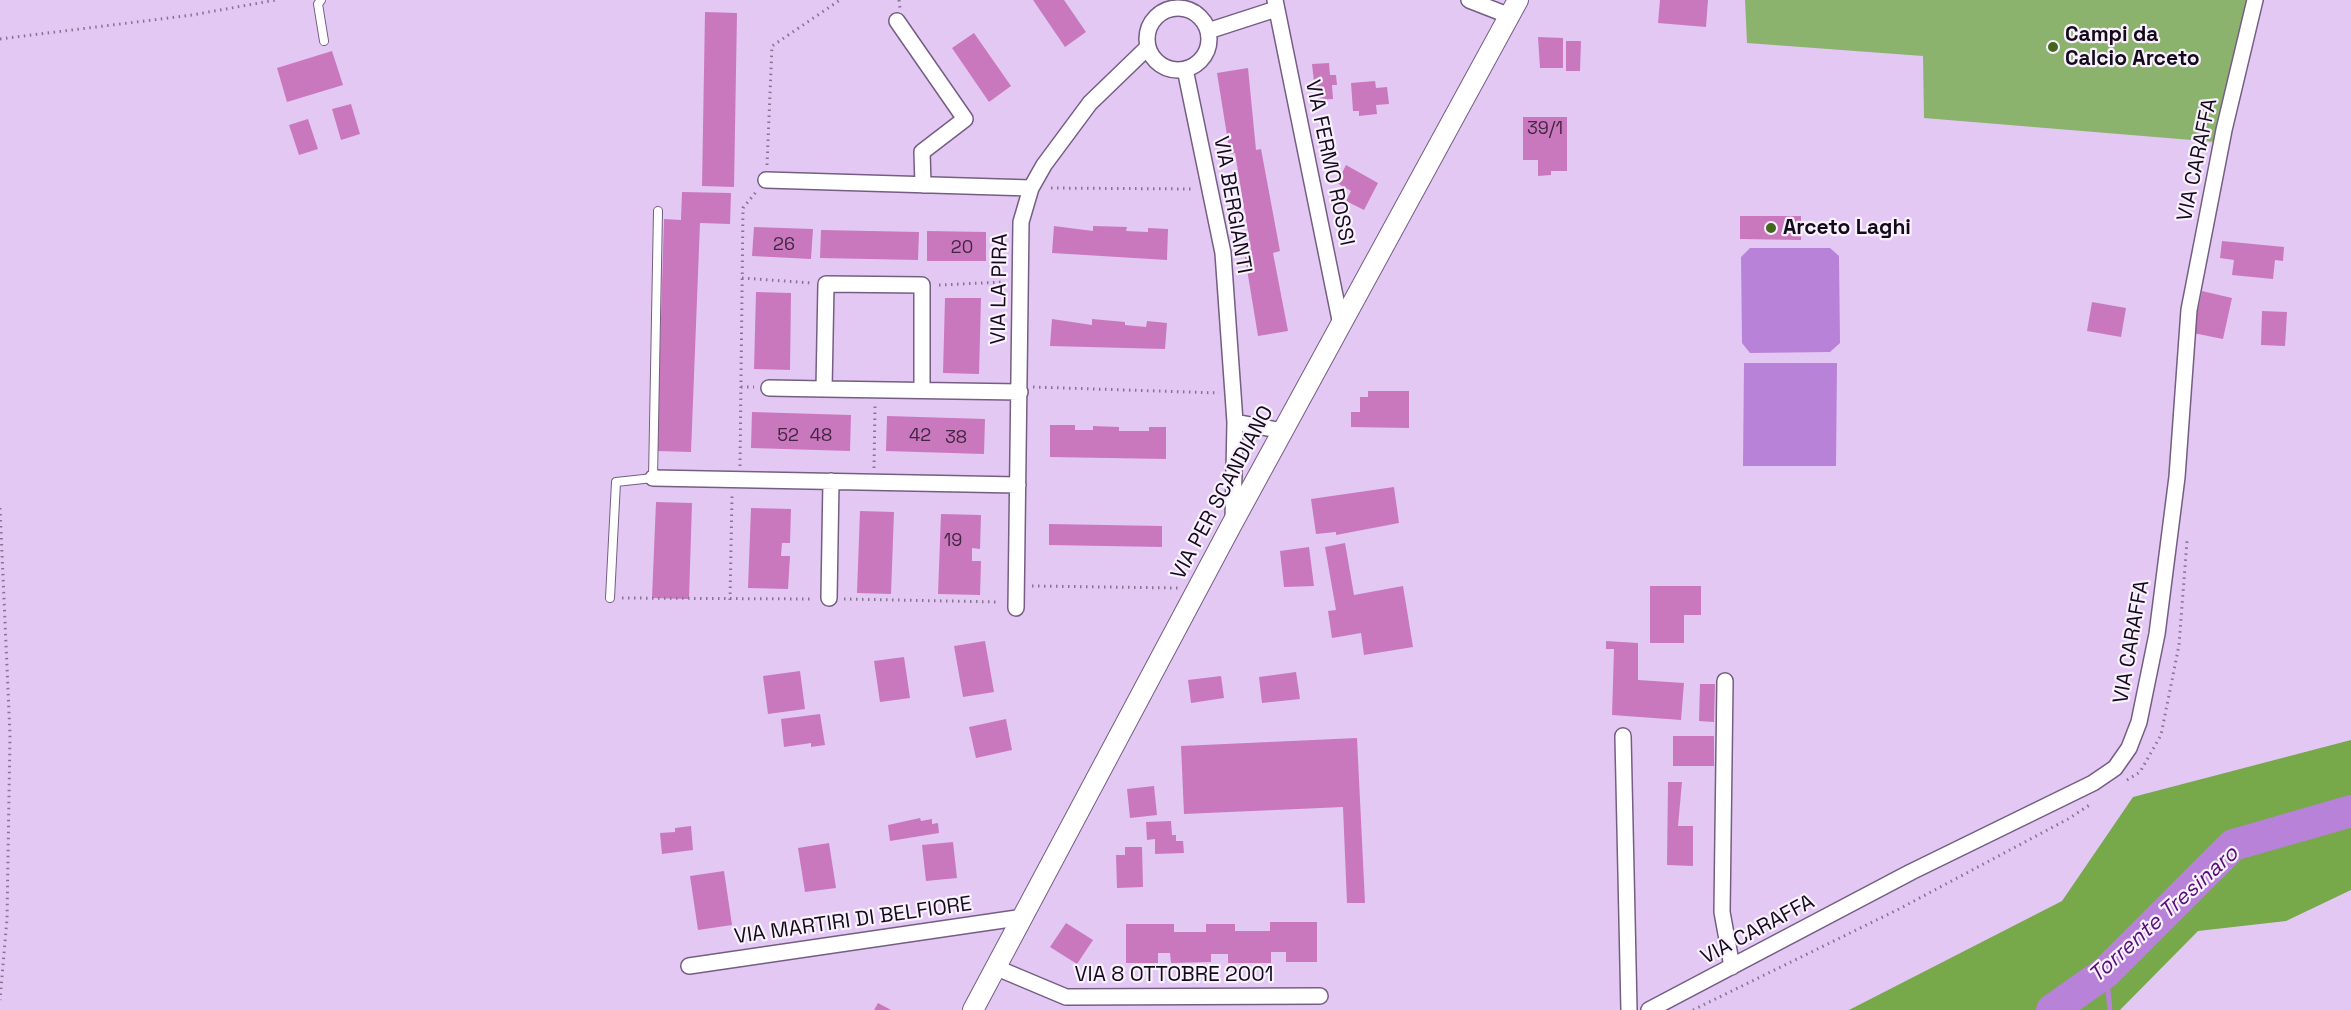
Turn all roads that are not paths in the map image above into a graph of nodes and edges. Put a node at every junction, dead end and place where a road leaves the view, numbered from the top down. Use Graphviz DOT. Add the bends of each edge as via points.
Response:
graph roads {
  1 [pos="321,0"];
  2 [pos="1469,0"];
  3 [pos="2255,0"];
  4 [pos="1275,4"];
  5 [pos="1170,5"];
  6 [pos="1514,8"];
  7 [pos="897,21"];
  8 [pos="1208,31"];
  9 [pos="324,41"];
  10 [pos="1148,47"];
  11 [pos="1185,69"];
  12 [pos="766,180"];
  13 [pos="923,185"];
  14 [pos="1031,188"];
  15 [pos="658,211"];
  16 [pos="1341,325"];
  17 [pos="770,388"];
  18 [pos="824,388"];
  19 [pos="1020,389"];
  20 [pos="922,390"];
  21 [pos="1234,422"];
  22 [pos="1283,431"];
  23 [pos="654,478"];
  24 [pos="831,481"];
  25 [pos="1018,485"];
  26 [pos="1232,524"];
  27 [pos="610,598"];
  28 [pos="829,598"];
  29 [pos="1016,608"];
  30 [pos="1725,681"];
  31 [pos="1623,736"];
  32 [pos="1024,917"];
  33 [pos="689,966"];
  34 [pos="1732,967"];
  35 [pos="997,968"];
  36 [pos="1320,996"];
  37 [pos="973,1010"];
  38 [pos="1629,1010"];
  39 [pos="1650,1010"];
  1 -- 9 [label="lane" via="318,4"];
  2 -- 6 [label="street"];
  3 -- 34 [label="street, VIA CARAFFA" via="2224,130 2189,310 2177,477 2157,634 2139,722 2129,748 2115,768 2093,783 1911,872"];
  4 -- 8 [label="street, VIA FERMO ROSSI"];
  4 -- 16 [label="street, VIA FERMO ROSSI"];
  5 -- 8 [label="street" via="1198,15"];
  5 -- 10 [label="street" via="1149,28"];
  6 -- 16 [label="street, VIA PER SCANDIANO"];
  7 -- 13 [label="street" via="965,119 922,152"];
  8 -- 11 [label="street" via="1209,41 1202,59"];
  10 -- 11 [label="street" via="1166,68"];
  10 -- 14 [label="street, VIA LA PIRA" via="1090,104"];
  11 -- 21 [label="street, VIA BERGIANTI" via="1223,253"];
  12 -- 13 [label="street"];
  13 -- 14 [label="street"];
  14 -- 19 [label="street, VIA LA PIRA" via="1021,222"];
  15 -- 23 [label="lane"];
  16 -- 22 [label="street, VIA PER SCANDIANO"];
  17 -- 18 [label="street"];
  18 -- 20 [label="street"];
  18 -- 20 [label="street" via="826,284 922,285"];
  19 -- 20 [label="street"];
  19 -- 25 [label="street, VIA LA PIRA"];
  21 -- 22 [label="street"];
  21 -- 26 [label="street, VIA BERGIANTI"];
  22 -- 26 [label="street, VIA PER SCANDIANO"];
  23 -- 24 [label="street"];
  23 -- 27 [label="lane" via="616,482"];
  24 -- 25 [label="street"];
  24 -- 28 [label="street"];
  25 -- 29 [label="street, VIA LA PIRA"];
  26 -- 32 [label="street, VIA PER SCANDIANO"];
  30 -- 34 [label="street" via="1722,912"];
  31 -- 38 [label="street"];
  32 -- 33 [label="street, VIA MARTIRI DI BELFIORE"];
  32 -- 35 [label="street, VIA PER SCANDIANO"];
  34 -- 39 [label="street, VIA CARAFFA"];
  35 -- 36 [label="street, VIA 8 OTTOBRE 2001" via="1066,997"];
  35 -- 37 [label="street, VIA PER SCANDIANO"];
}
